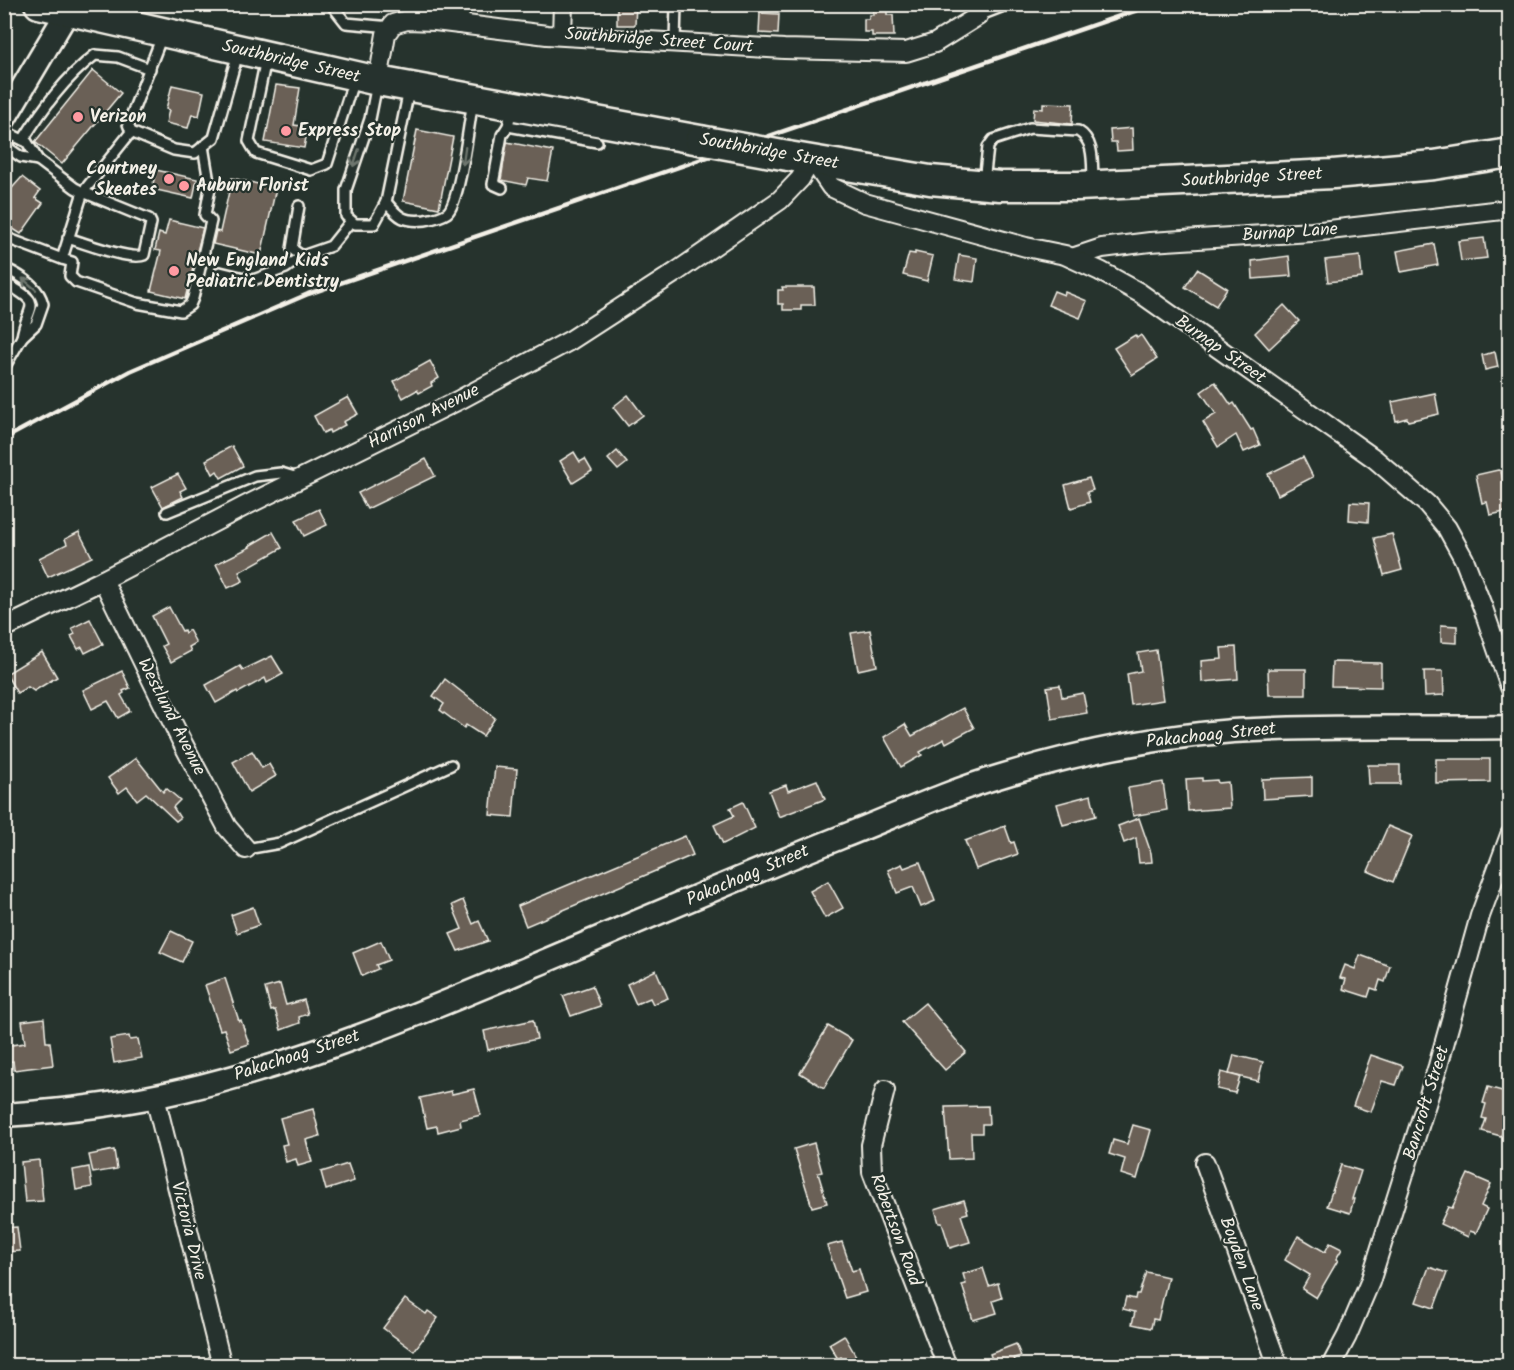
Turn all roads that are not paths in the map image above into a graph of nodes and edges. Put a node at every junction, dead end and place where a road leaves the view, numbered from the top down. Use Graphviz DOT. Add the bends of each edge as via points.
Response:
graph roads {
  1 [pos="39,4"];
  2 [pos="331,4"];
  3 [pos="460,4"];
  4 [pos="563,4"];
  5 [pos="676,4"];
  6 [pos="1009,4"];
  7 [pos="68,11"];
  8 [pos="978,16"];
  9 [pos="459,24"];
  10 [pos="391,27"];
  11 [pos="164,33"];
  12 [pos="562,35"];
  13 [pos="675,42"];
  14 [pos="239,50"];
  15 [pos="267,57"];
  16 [pos="150,69"];
  17 [pos="366,79"];
  18 [pos="410,87"];
  19 [pos="474,99"];
  20 [pos="510,116"];
  21 [pos="4,119"];
  22 [pos="4,130"];
  23 [pos="131,132"];
  24 [pos="23,140"];
  25 [pos="597,142"];
  26 [pos="4,146"];
  27 [pos="203,146"];
  28 [pos="1509,153"];
  29 [pos="800,158"];
  30 [pos="38,160"];
  31 [pos="984,184"];
  32 [pos="1093,186"];
  33 [pos="502,188"];
  34 [pos="83,192"];
  35 [pos="386,202"];
  36 [pos="299,206"];
  37 [pos="1509,211"];
  38 [pos="351,220"];
  39 [pos="4,237"];
  40 [pos="68,238"];
  41 [pos="302,256"];
  42 [pos="1072,258"];
  43 [pos="62,259"];
  44 [pos="4,268"];
  45 [pos="220,272"];
  46 [pos="10,286"];
  47 [pos="22,337"];
  48 [pos="4,368"];
  49 [pos="300,479"];
  50 [pos="167,512"];
  51 [pos="103,580"];
  52 [pos="4,628"];
  53 [pos="1509,687"];
  54 [pos="1509,727"];
  55 [pos="451,765"];
  56 [pos="1509,835"];
  57 [pos="246,849"];
  58 [pos="885,1090"];
  59 [pos="155,1096"];
  60 [pos="4,1115"];
  61 [pos="1205,1163"];
  62 [pos="222,1365"];
  63 [pos="947,1365"];
  64 [pos="1278,1365"];
  65 [pos="1331,1365"];
  1 -- 7 [label="main road, Southbridge Street"];
  2 -- 10 [label="lane" via="346,24"];
  3 -- 9 [label="street"];
  4 -- 12 [label="street"];
  5 -- 13 [label="lane"];
  6 -- 8 [label="lane"];
  7 -- 11 [label="main road, Southbridge Street"];
  7 -- 21 [label="street"];
  8 -- 13 [label="street, Southbridge Street Court" via="935,43 906,52 784,50"];
  9 -- 10 [label="street, Southbridge Street Court" via="415,20"];
  9 -- 12 [label="street, Southbridge Street Court"];
  10 -- 17 [label="street"];
  11 -- 14 [label="main road, Southbridge Street"];
  11 -- 16 [label="lane"];
  12 -- 13 [label="street, Southbridge Street Court"];
  14 -- 15 [label="main road, Southbridge Street"];
  14 -- 27 [label="lane" via="213,138"];
  15 -- 17 [label="main road, Southbridge Street"];
  15 -- 17 [label="lane" via="249,141 256,153 311,170 327,164"];
  16 -- 23 [label="lane" via="128,124"];
  16 -- 24 [label="lane" via="118,57 95,55 74,70"];
  17 -- 18 [label="main road, Southbridge Street"];
  17 -- 38 [label="lane, one-way" via="370,119 346,190 346,216"];
  18 -- 19 [label="main road, Southbridge Street"];
  18 -- 35 [label="lane"];
  19 -- 20 [label="main road, Southbridge Street"];
  19 -- 35 [label="lane, one-way" via="460,182 447,213 415,221 399,218"];
  20 -- 25 [label="lane"];
  20 -- 29 [label="main road, Southbridge Street, bridge" via="700,140"];
  20 -- 33 [label="lane" via="493,173 493,184"];
  22 -- 24 [label="lane"];
  23 -- 27 [label="lane" via="174,150 195,153"];
  23 -- 34 [label="lane"];
  24 -- 30 [label="lane"];
  26 -- 30 [label="lane" via="21,157"];
  27 -- 43 [label="lane" via="210,188 205,215 211,221 190,305 181,311 137,303 76,282 70,276 72,262"];
  28 -- 32 [label="main road, Southbridge Street" via="1434,165 1333,174"];
  29 -- 31 [label="main road, Southbridge Street" via="930,180"];
  29 -- 42 [label="street, Burnap Street" via="831,187 865,203"];
  29 -- 49 [label="street, Harrison Avenue" via="800,179 780,200 590,328 483,388"];
  30 -- 34 [label="lane"];
  31 -- 32 [label="main road, Southbridge Street"];
  31 -- 32 [label="lane" via="988,147 993,140 1030,128 1078,130 1084,134 1091,145"];
  34 -- 40 [label="lane"];
  34 -- 40 [label="lane" via="149,219 144,255 117,253"];
  35 -- 38 [label="lane" via="374,224 355,224"];
  36 -- 41 [label="lane" via="292,249"];
  37 -- 42 [label="street, Burnap Lane" via="1312,232 1150,242 1102,248"];
  38 -- 41 [label="lane" via="331,246"];
  39 -- 43 [label="lane"];
  40 -- 43 [label="lane"];
  41 -- 45 [label="lane" via="286,268 253,280"];
  42 -- 53 [label="street, Burnap Street" via="1140,293 1375,459 1427,504 1447,528 1464,559"];
  47 -- 44 [label="lane, one-way" via="36,324 42,299 33,286"];
  46 -- 47 [label="lane" via="27,295 32,306"];
  47 -- 48 [label="lane"];
  49 -- 50 [label="lane" via="281,473 255,476"];
  49 -- 51 [label="street, Harrison Avenue"];
  51 -- 52 [label="street, Harrison Avenue"];
  51 -- 57 [label="street, Westlund Avenue" via="227,827"];
  54 -- 59 [label="street, Pakachoag Street" via="1231,731 1140,743 1021,770 792,857 375,1030 234,1077"];
  55 -- 57 [label="lane" via="280,843"];
  56 -- 65 [label="street, Bancroft Street" via="1480,916 1438,1066 1373,1271 1360,1308"];
  58 -- 63 [label="street, Robertson Road" via="871,1145 872,1172"];
  59 -- 60 [label="street, Pakachoag Street" via="93,1107"];
  59 -- 62 [label="street, Victoria Drive"];
  61 -- 64 [label="street, Boyden Lane"];
}
